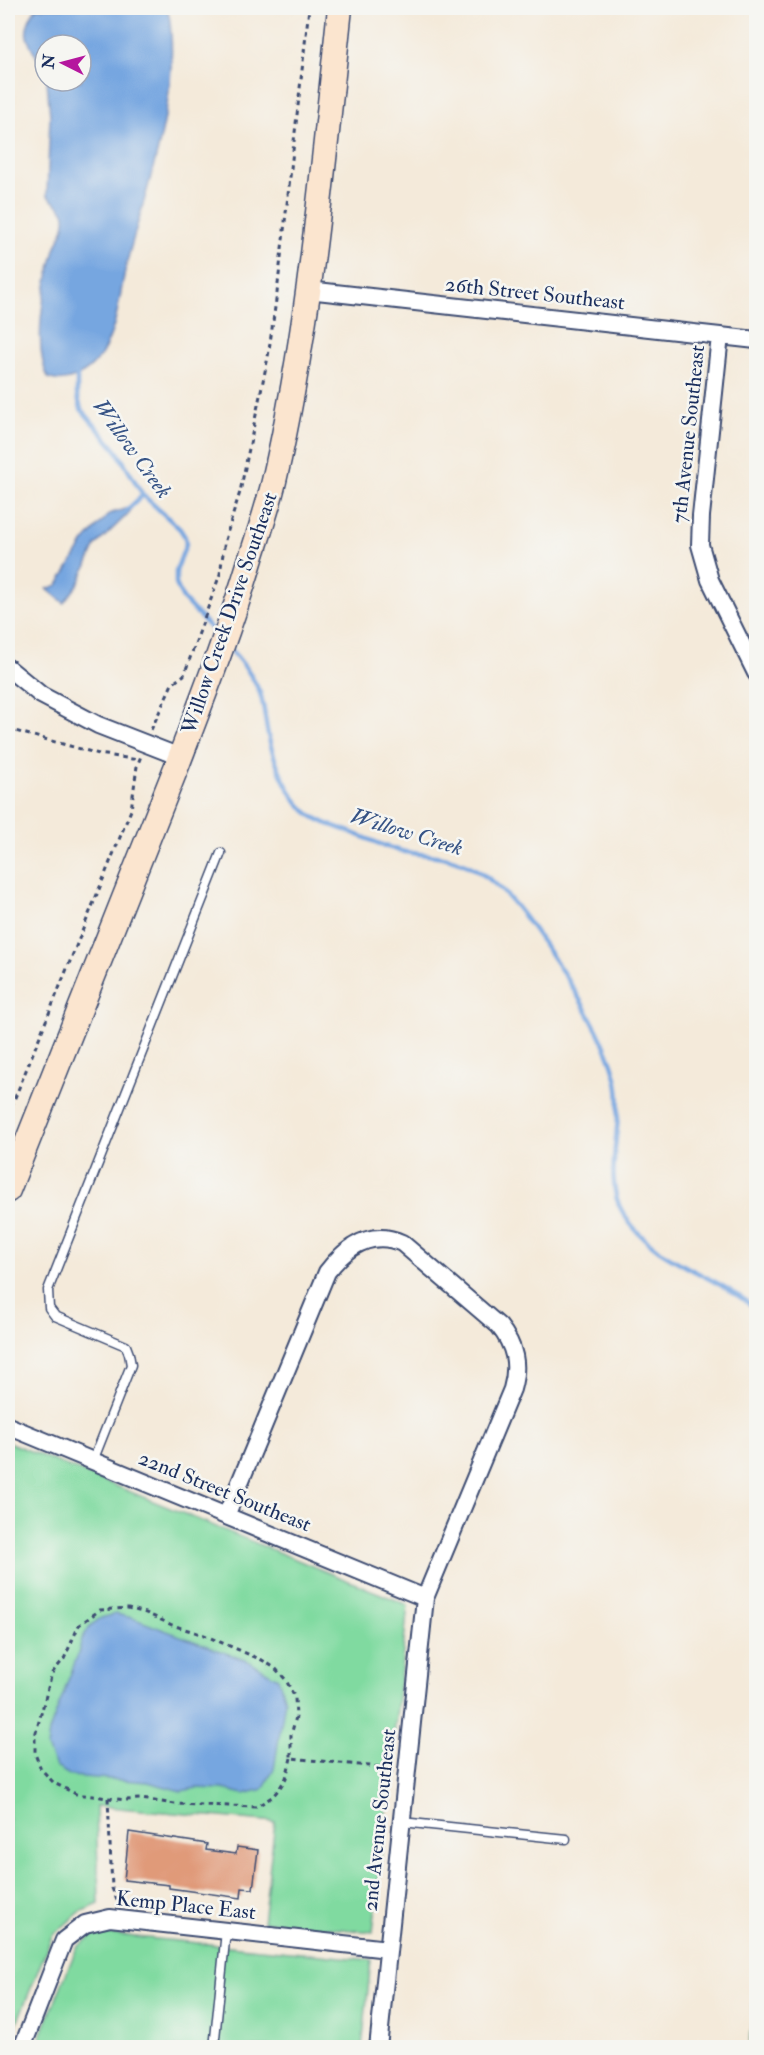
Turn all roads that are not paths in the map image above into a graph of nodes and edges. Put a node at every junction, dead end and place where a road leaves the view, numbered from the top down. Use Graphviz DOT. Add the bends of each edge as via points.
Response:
graph roads {
  1 [pos="340,8"];
  2 [pos="308,290"];
  3 [pos="720,336"];
  4 [pos="756,340"];
  5 [pos="8,668"];
  6 [pos="755,671"];
  7 [pos="180,757"];
  8 [pos="221,853"];
  9 [pos="8,1190"];
  10 [pos="8,1426"];
  11 [pos="93,1461"];
  12 [pos="226,1516"];
  13 [pos="425,1598"];
  14 [pos="402,1821"];
  15 [pos="566,1839"];
  16 [pos="226,1931"];
  17 [pos="388,1949"];
  18 [pos="22,2048"];
  19 [pos="214,2048"];
  20 [pos="378,2048"];
  1 -- 2 [label="main road, Willow Creek Drive Southeast"];
  2 -- 3 [label="street, 26th Street Southeast"];
  2 -- 7 [label="main road, Willow Creek Drive Southeast" via="274,483 237,603"];
  3 -- 4 [label="street, 26th Street Southeast"];
  3 -- 6 [label="street, 7th Avenue Southeast" via="700,545 710,580"];
  5 -- 7 [label="street" via="40,695 98,725"];
  7 -- 9 [label="main road, Willow Creek Drive Southeast"];
  8 -- 11 [label="lane" via="48,1290 49,1308 55,1316 126,1346 129,1354 130,1365"];
  10 -- 11 [label="street, 22nd Street Southeast"];
  11 -- 12 [label="street, 22nd Street Southeast"];
  12 -- 13 [label="street, 22nd Street Southeast"];
  12 -- 13 [label="street, 2nd Avenue Southeast" via="327,1272 344,1252 362,1241 393,1239 409,1247 499,1326 511,1342 515,1361 512,1389"];
  13 -- 14 [label="street, 2nd Avenue Southeast"];
  14 -- 15 [label="lane"];
  14 -- 17 [label="street, 2nd Avenue Southeast"];
  16 -- 17 [label="street, Kemp Place East"];
  16 -- 18 [label="street, Kemp Place East" via="115,1919 85,1924 64,1940"];
  16 -- 19 [label="lane"];
  17 -- 20 [label="street, 2nd Avenue Southeast"];
}
